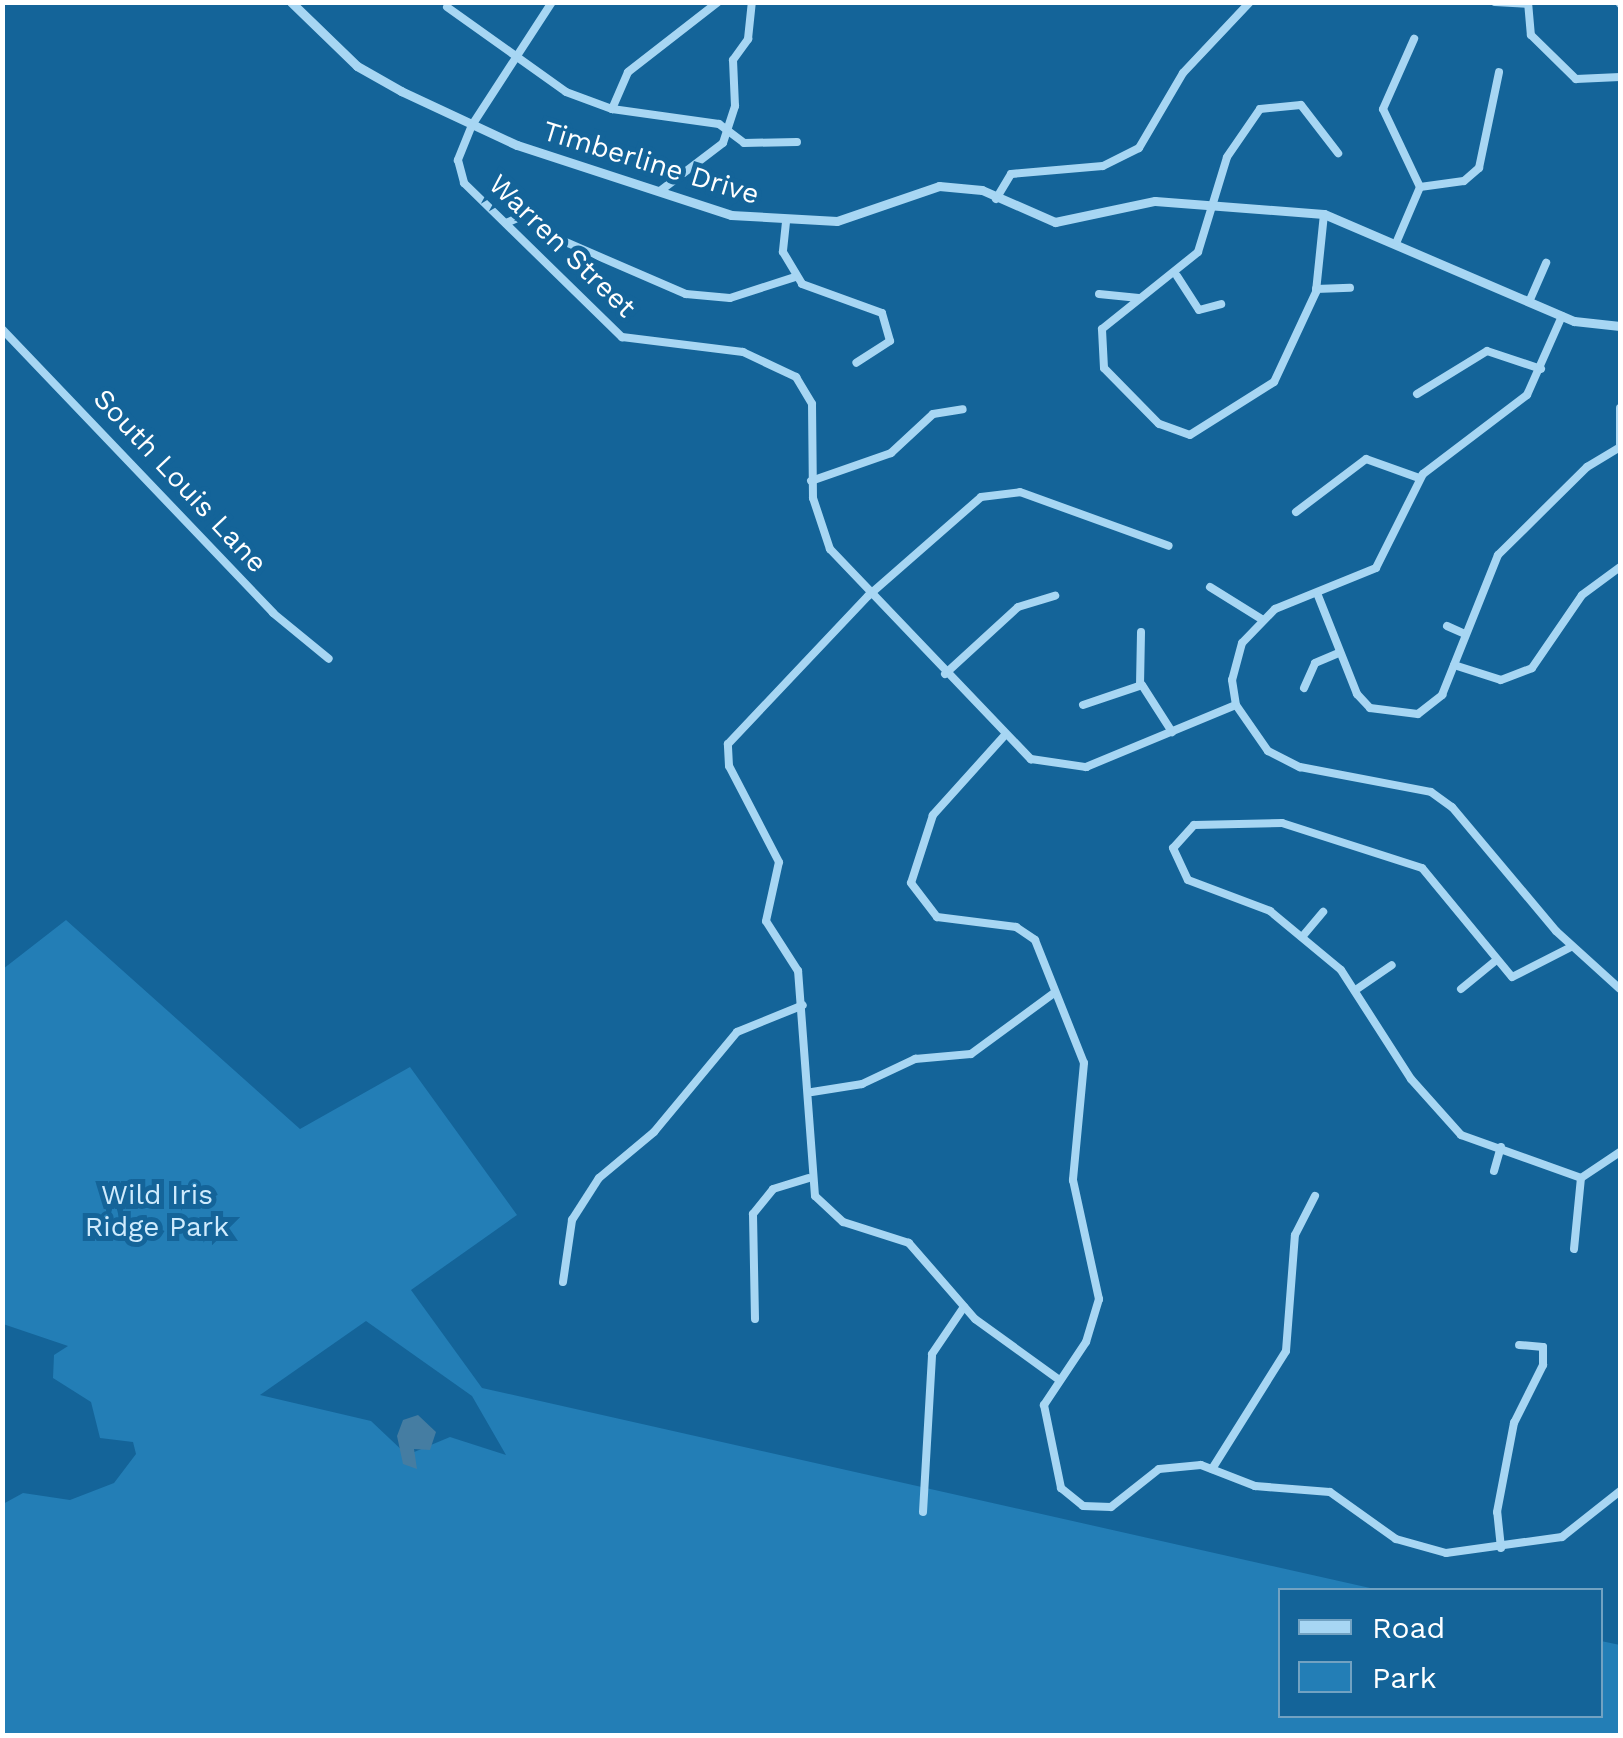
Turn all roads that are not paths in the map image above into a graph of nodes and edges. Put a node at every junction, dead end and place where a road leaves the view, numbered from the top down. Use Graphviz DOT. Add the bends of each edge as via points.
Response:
graph roads {
  1 [pos="291,2"];
  2 [pos="552,2"];
  3 [pos="718,2"];
  4 [pos="752,2"];
  5 [pos="1250,2"];
  6 [pos="1495,2"];
  7 [pos="1528,3"];
  8 [pos="447,7"];
  9 [pos="1414,39"];
  10 [pos="514,53"];
  11 [pos="1499,72"];
  12 [pos="1620,77"];
  13 [pos="612,109"];
  14 [pos="472,125"];
  15 [pos="727,129"];
  16 [pos="797,142"];
  17 [pos="1338,153"];
  18 [pos="1420,187"];
  19 [pos="660,191"];
  20 [pos="996,199"];
  21 [pos="1215,204"];
  22 [pos="1324,214"];
  23 [pos="506,222"];
  24 [pos="786,222"];
  25 [pos="1397,241"];
  26 [pos="1546,264"];
  27 [pos="1177,276"];
  28 [pos="795,277"];
  29 [pos="1350,288"];
  30 [pos="1316,290"];
  31 [pos="1099,294"];
  32 [pos="1139,298"];
  33 [pos="1529,302"];
  34 [pos="1222,304"];
  35 [pos="1562,316"];
  36 [pos="1620,326"];
  37 [pos="2,329"];
  38 [pos="856,362"];
  39 [pos="1541,368"];
  40 [pos="1417,394"];
  41 [pos="1620,408"];
  42 [pos="963,409"];
  43 [pos="1620,447"];
  44 [pos="1420,478"];
  45 [pos="810,481"];
  46 [pos="1296,512"];
  47 [pos="1168,546"];
  48 [pos="1620,567"];
  49 [pos="1210,587"];
  50 [pos="1317,593"];
  51 [pos="868,596"];
  52 [pos="1055,596"];
  53 [pos="1263,620"];
  54 [pos="1447,626"];
  55 [pos="1141,632"];
  56 [pos="1465,634"];
  57 [pos="1338,653"];
  58 [pos="329,658"];
  59 [pos="1454,665"];
  60 [pos="946,674"];
  61 [pos="1140,685"];
  62 [pos="1304,688"];
  63 [pos="1084,705"];
  64 [pos="1236,705"];
  65 [pos="1172,732"];
  66 [pos="1004,735"];
  67 [pos="1323,912"];
  68 [pos="1302,937"];
  69 [pos="1571,947"];
  70 [pos="1494,962"];
  71 [pos="1392,965"];
  72 [pos="1357,989"];
  73 [pos="1460,989"];
  74 [pos="1620,989"];
  75 [pos="1054,992"];
  76 [pos="803,1005"];
  77 [pos="812,1092"];
  78 [pos="1501,1148"];
  79 [pos="1620,1152"];
  80 [pos="1494,1171"];
  81 [pos="808,1178"];
  82 [pos="1582,1178"];
  83 [pos="1315,1196"];
  84 [pos="1574,1249"];
  85 [pos="563,1282"];
  86 [pos="964,1308"];
  87 [pos="755,1319"];
  88 [pos="1520,1345"];
  89 [pos="1058,1379"];
  90 [pos="1212,1470"];
  91 [pos="1620,1491"];
  92 [pos="923,1512"];
  93 [pos="1501,1548"];
  1 -- 14 [label="street" via="357,66"];
  2 -- 10 [label="street"];
  3 -- 13 [label="street" via="628,72"];
  4 -- 15 [label="street" via="748,39 733,60"];
  5 -- 20 [label="street" via="1183,74 1139,148 1103,166 1011,174"];
  6 -- 7 [label="street"];
  7 -- 12 [label="street" via="1531,35 1576,79"];
  8 -- 10 [label="street"];
  9 -- 18 [label="street" via="1383,114"];
  10 -- 13 [label="street" via="566,92"];
  10 -- 14 [label="street"];
  11 -- 18 [label="street" via="1479,168 1464,181"];
  13 -- 15 [label="street"];
  14 -- 19 [label="street, Timberline Drive"];
  14 -- 23 [label="street, Warren Street" via="459,172"];
  15 -- 16 [label="street" via="744,143"];
  15 -- 19 [label="street" via="713,154"];
  17 -- 21 [label="street" via="1307,109 1267,104 1227,157"];
  18 -- 25 [label="street"];
  19 -- 24 [label="street, Timberline Drive"];
  20 -- 21 [label="street, Timberline Drive" via="1055,222 1132,203"];
  20 -- 24 [label="street, Timberline Drive" via="939,186 865,215"];
  21 -- 22 [label="street, Timberline Drive"];
  21 -- 27 [label="street" via="1198,252"];
  22 -- 25 [label="street, Timberline Drive"];
  22 -- 30 [label="street"];
  23 -- 28 [label="street" via="532,212 561,240 686,294 730,298"];
  23 -- 45 [label="street, Warren Street" via="622,337 784,367 812,404"];
  24 -- 28 [label="street" via="783,252"];
  25 -- 33 [label="street, Timberline Drive"];
  26 -- 33 [label="street"];
  27 -- 32 [label="street"];
  27 -- 34 [label="street" via="1201,311"];
  28 -- 38 [label="street" via="882,313 890,341"];
  29 -- 30 [label="street"];
  30 -- 32 [label="street" via="1274,382 1190,436 1159,424 1100,359 1102,329"];
  31 -- 32 [label="street"];
  33 -- 35 [label="street, Timberline Drive"];
  35 -- 36 [label="street, Timberline Drive"];
  35 -- 39 [label="street"];
  37 -- 58 [label="street, South Louis Lane" via="273,613"];
  39 -- 40 [label="street" via="1487,350"];
  39 -- 44 [label="street" via="1514,410"];
  41 -- 43 [label="street"];
  42 -- 45 [label="street" via="933,414 892,453"];
  43 -- 56 [label="street" via="1513,536"];
  44 -- 46 [label="street" via="1366,459"];
  44 -- 50 [label="street" via="1391,552 1376,568"];
  45 -- 51 [label="street, Warren Street" via="830,549"];
  47 -- 51 [label="street" via="1004,490 960,510"];
  48 -- 59 [label="street" via="1582,595 1532,668 1502,680"];
  49 -- 53 [label="street"];
  50 -- 53 [label="street"];
  50 -- 57 [label="street"];
  51 -- 60 [label="street, Warren Street"];
  51 -- 76 [label="street" via="728,744 729,766 779,862 767,926 797,967"];
  52 -- 60 [label="street" via="1018,607"];
  53 -- 64 [label="street" via="1242,644"];
  54 -- 56 [label="street"];
  55 -- 61 [label="street"];
  56 -- 59 [label="street"];
  57 -- 59 [label="street" via="1370,708 1405,716 1442,695"];
  57 -- 62 [label="street" via="1316,663"];
  60 -- 66 [label="street, Warren Street"];
  61 -- 63 [label="street"];
  61 -- 65 [label="street"];
  64 -- 65 [label="street, Warren Street"];
  64 -- 69 [label="street" via="1254,738 1286,761 1401,784 1452,808"];
  65 -- 66 [label="street, Warren Street" via="1068,770 1038,763"];
  66 -- 75 [label="street" via="933,815 912,889 942,919 1026,932"];
  67 -- 68 [label="street"];
  68 -- 70 [label="street" via="1254,902 1188,880 1174,860 1184,831 1262,820 1399,856 1433,879"];
  68 -- 72 [label="street"];
  69 -- 70 [label="street" via="1522,978"];
  69 -- 74 [label="street"];
  70 -- 73 [label="street"];
  71 -- 72 [label="street"];
  72 -- 78 [label="street" via="1453,1128"];
  75 -- 77 [label="street" via="970,1054 908,1060 862,1084"];
  75 -- 89 [label="street" via="1086,1070 1072,1170 1100,1287 1091,1333"];
  76 -- 77 [label="street"];
  76 -- 85 [label="street" via="737,1032 654,1132 599,1178 572,1220"];
  77 -- 81 [label="street"];
  78 -- 80 [label="street"];
  78 -- 82 [label="street"];
  79 -- 82 [label="street"];
  81 -- 86 [label="street" via="834,1216 909,1244"];
  81 -- 87 [label="street" via="773,1190 753,1214"];
  82 -- 84 [label="street"];
  83 -- 90 [label="street" via="1295,1235 1286,1351"];
  86 -- 89 [label="street"];
  86 -- 92 [label="street" via="932,1354"];
  88 -- 93 [label="street" via="1543,1347 1542,1371 1514,1423 1497,1512"];
  89 -- 90 [label="street" via="1042,1426 1070,1498 1111,1506 1159,1470"];
  90 -- 93 [label="street" via="1255,1486 1330,1492 1396,1539 1430,1551"];
  91 -- 93 [label="street" via="1580,1529"];
}
